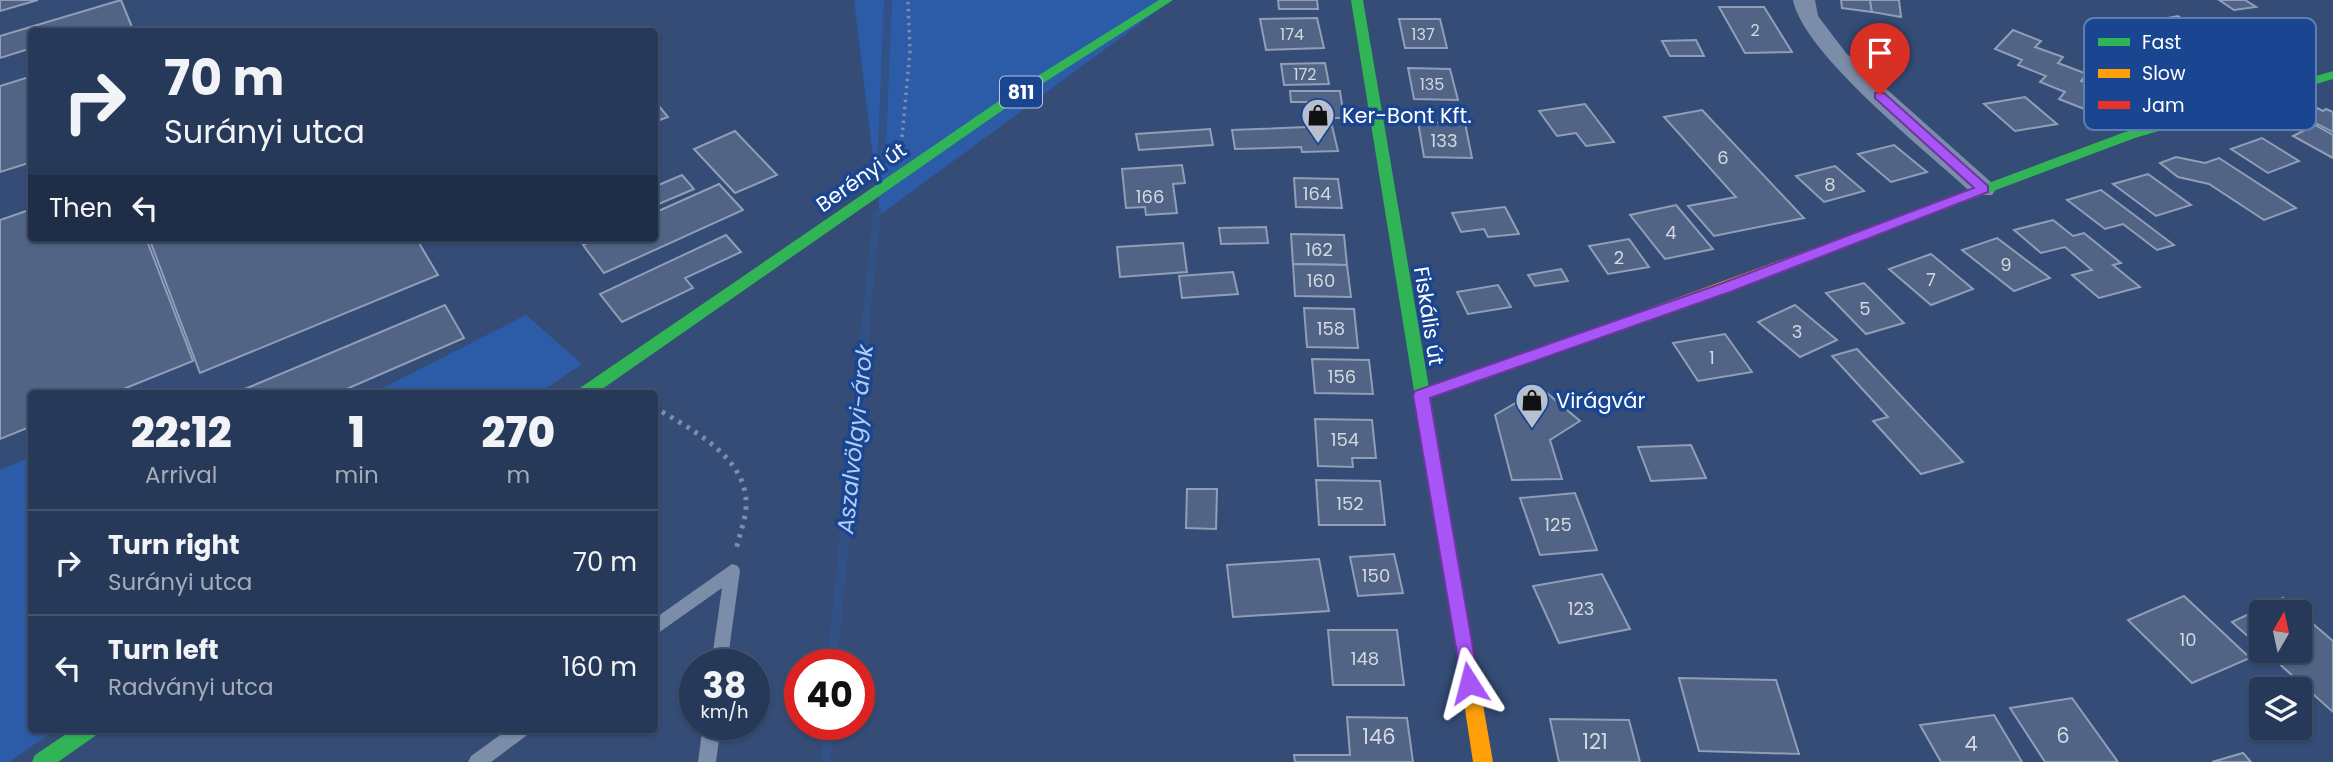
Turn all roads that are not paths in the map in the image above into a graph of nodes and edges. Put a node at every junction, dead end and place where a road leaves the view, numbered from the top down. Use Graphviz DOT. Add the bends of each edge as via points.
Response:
graph roads {
  1 [pos="1167,0"];
  2 [pos="1357,0"];
  3 [pos="1804,0"];
  4 [pos="2333,75"];
  5 [pos="2316,79"];
  6 [pos="2150,130"];
  7 [pos="1983,189"];
  8 [pos="589,390"];
  9 [pos="1421,395"];
  10 [pos="658,626"];
  11 [pos="721,649"];
  12 [pos="84,733"];
  13 [pos="516,733"];
  14 [pos="710,740"];
  15 [pos="42,762"];
  16 [pos="477,762"];
  17 [pos="707,762"];
  18 [pos="1483,762"];
  1 -- 8 [label="street, Berényi út / 811" via="1057,68"];
  2 -- 9 [label="street, Fiskális út"];
  3 -- 7 [label="street" via="1807,16 1838,58"];
  4 -- 5 [label="street"];
  6 -- 7 [label="street"];
  7 -- 9 [label="street" via="1725,288"];
  9 -- 18 [label="street, Fiskális út"];
  10 -- 11 [label="lane" via="732,571"];
  12 -- 15 [label="street"];
  13 -- 16 [label="lane"];
  14 -- 17 [label="lane"];
}
